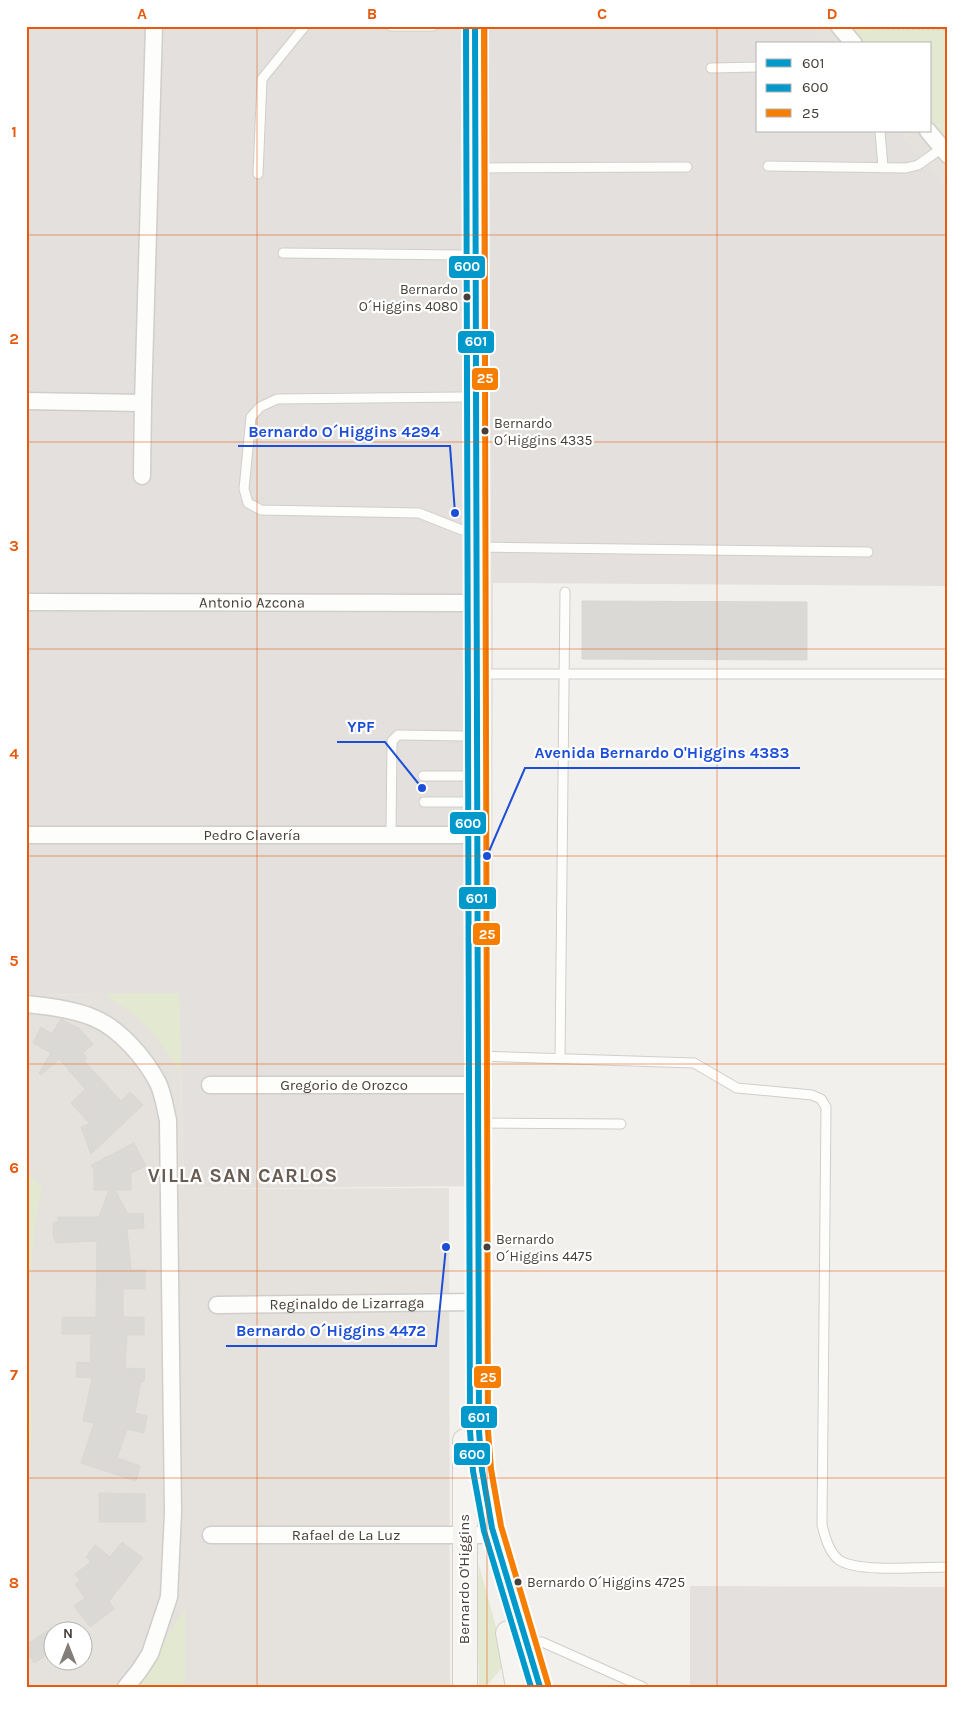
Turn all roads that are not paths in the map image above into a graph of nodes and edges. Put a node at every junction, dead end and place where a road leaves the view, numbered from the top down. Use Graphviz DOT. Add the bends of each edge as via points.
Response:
graph roads {
  1 [pos="154,26"];
  2 [pos="305,26"];
  3 [pos="391,26"];
  4 [pos="433,26"];
  5 [pos="462,26"];
  6 [pos="475,26"];
  7 [pos="840,27"];
  8 [pos="852,42"];
  9 [pos="756,67"];
  10 [pos="712,68"];
  11 [pos="880,132"];
  12 [pos="929,132"];
  13 [pos="945,151"];
  14 [pos="687,166"];
  15 [pos="768,166"];
  16 [pos="468,168"];
  17 [pos="883,168"];
  18 [pos="258,174"];
  19 [pos="283,253"];
  20 [pos="462,255"];
  21 [pos="469,372"];
  22 [pos="462,398"];
  23 [pos="26,401"];
  24 [pos="143,403"];
  25 [pos="142,476"];
  26 [pos="467,542"];
  27 [pos="868,552"];
  28 [pos="565,592"];
  29 [pos="26,602"];
  30 [pos="470,603"];
  31 [pos="470,674"];
  32 [pos="563,674"];
  33 [pos="948,674"];
  34 [pos="462,736"];
  35 [pos="423,776"];
  36 [pos="462,776"];
  37 [pos="424,802"];
  38 [pos="463,802"];
  39 [pos="391,834"];
  40 [pos="471,835"];
  41 [pos="26,836"];
  42 [pos="26,1004"];
  43 [pos="478,1056"];
  44 [pos="560,1059"];
  45 [pos="210,1085"];
  46 [pos="469,1085"];
  47 [pos="478,1122"];
  48 [pos="621,1124"];
  49 [pos="470,1301"];
  50 [pos="218,1305"];
  51 [pos="211,1535"];
  52 [pos="472,1536"];
  53 [pos="948,1567"];
  54 [pos="518,1641"];
  55 [pos="126,1687"];
  56 [pos="465,1687"];
  57 [pos="518,1687"];
  58 [pos="540,1687"];
  59 [pos="643,1687"];
  1 -- 24 [label="street"];
  2 -- 18 [label="lane" via="262,79"];
  3 -- 4 [label="lane"];
  5 -- 16 [label="main road"];
  6 -- 16 [label="main road"];
  7 -- 8 [label="street"];
  9 -- 10 [label="lane"];
  11 -- 17 [label="lane"];
  12 -- 13 [label="street"];
  13 -- 17 [label="lane" via="918,165"];
  14 -- 16 [label="lane"];
  15 -- 17 [label="lane"];
  16 -- 20 [label="main road"];
  16 -- 21 [label="main road"];
  19 -- 20 [label="lane"];
  20 -- 21 [label="main road"];
  21 -- 22 [label="main road"];
  21 -- 26 [label="main road"];
  22 -- 26 [label="main road"];
  22 -- 26 [label="lane" via="277,399 260,407 251,417 244,489 248,503 261,510 419,513"];
  23 -- 24 [label="street"];
  24 -- 25 [label="street"];
  26 -- 27 [label="lane"];
  26 -- 30 [label="main road"];
  28 -- 32 [label="lane"];
  29 -- 30 [label="street, Antonio Azcona"];
  30 -- 31 [label="main road"];
  31 -- 32 [label="lane"];
  31 -- 34 [label="main road"];
  31 -- 40 [label="main road"];
  32 -- 33 [label="lane"];
  32 -- 44 [label="lane"];
  34 -- 36 [label="main road"];
  34 -- 39 [label="lane" via="398,735 391,745 396,776"];
  35 -- 36 [label="lane"];
  36 -- 38 [label="main road"];
  37 -- 38 [label="lane"];
  38 -- 40 [label="main road"];
  39 -- 40 [label="street, Pedro Clavería"];
  39 -- 41 [label="street, Pedro Clavería"];
  40 -- 43 [label="main road"];
  40 -- 46 [label="main road"];
  42 -- 55 [label="street" via="50,1006 94,1018 118,1034 136,1052 158,1084 168,1120 173,1513 169,1597 150,1654"];
  43 -- 44 [label="lane"];
  43 -- 46 [label="main road"];
  44 -- 53 [label="lane" via="694,1063 737,1088 812,1095 821,1099 826,1107 822,1525 827,1543 839,1559 851,1565 865,1568"];
  45 -- 46 [label="street, Gregorio de Orozco"];
  46 -- 47 [label="main road"];
  46 -- 49 [label="main road"];
  47 -- 48 [label="lane"];
  47 -- 49 [label="main road"];
  49 -- 50 [label="street, Reginaldo de Lizarraga"];
  49 -- 52 [label="main road, Bernardo O'Higgins" via="466,1440"];
  49 -- 54 [label="main road" via="482,1470"];
  51 -- 52 [label="street, Rafael de La Luz"];
  52 -- 54 [label="main road"];
  52 -- 56 [label="main road, Bernardo O'Higgins"];
  54 -- 57 [label="main road"];
  54 -- 58 [label="main road"];
  54 -- 59 [label="lane" via="542,1642"];
}
